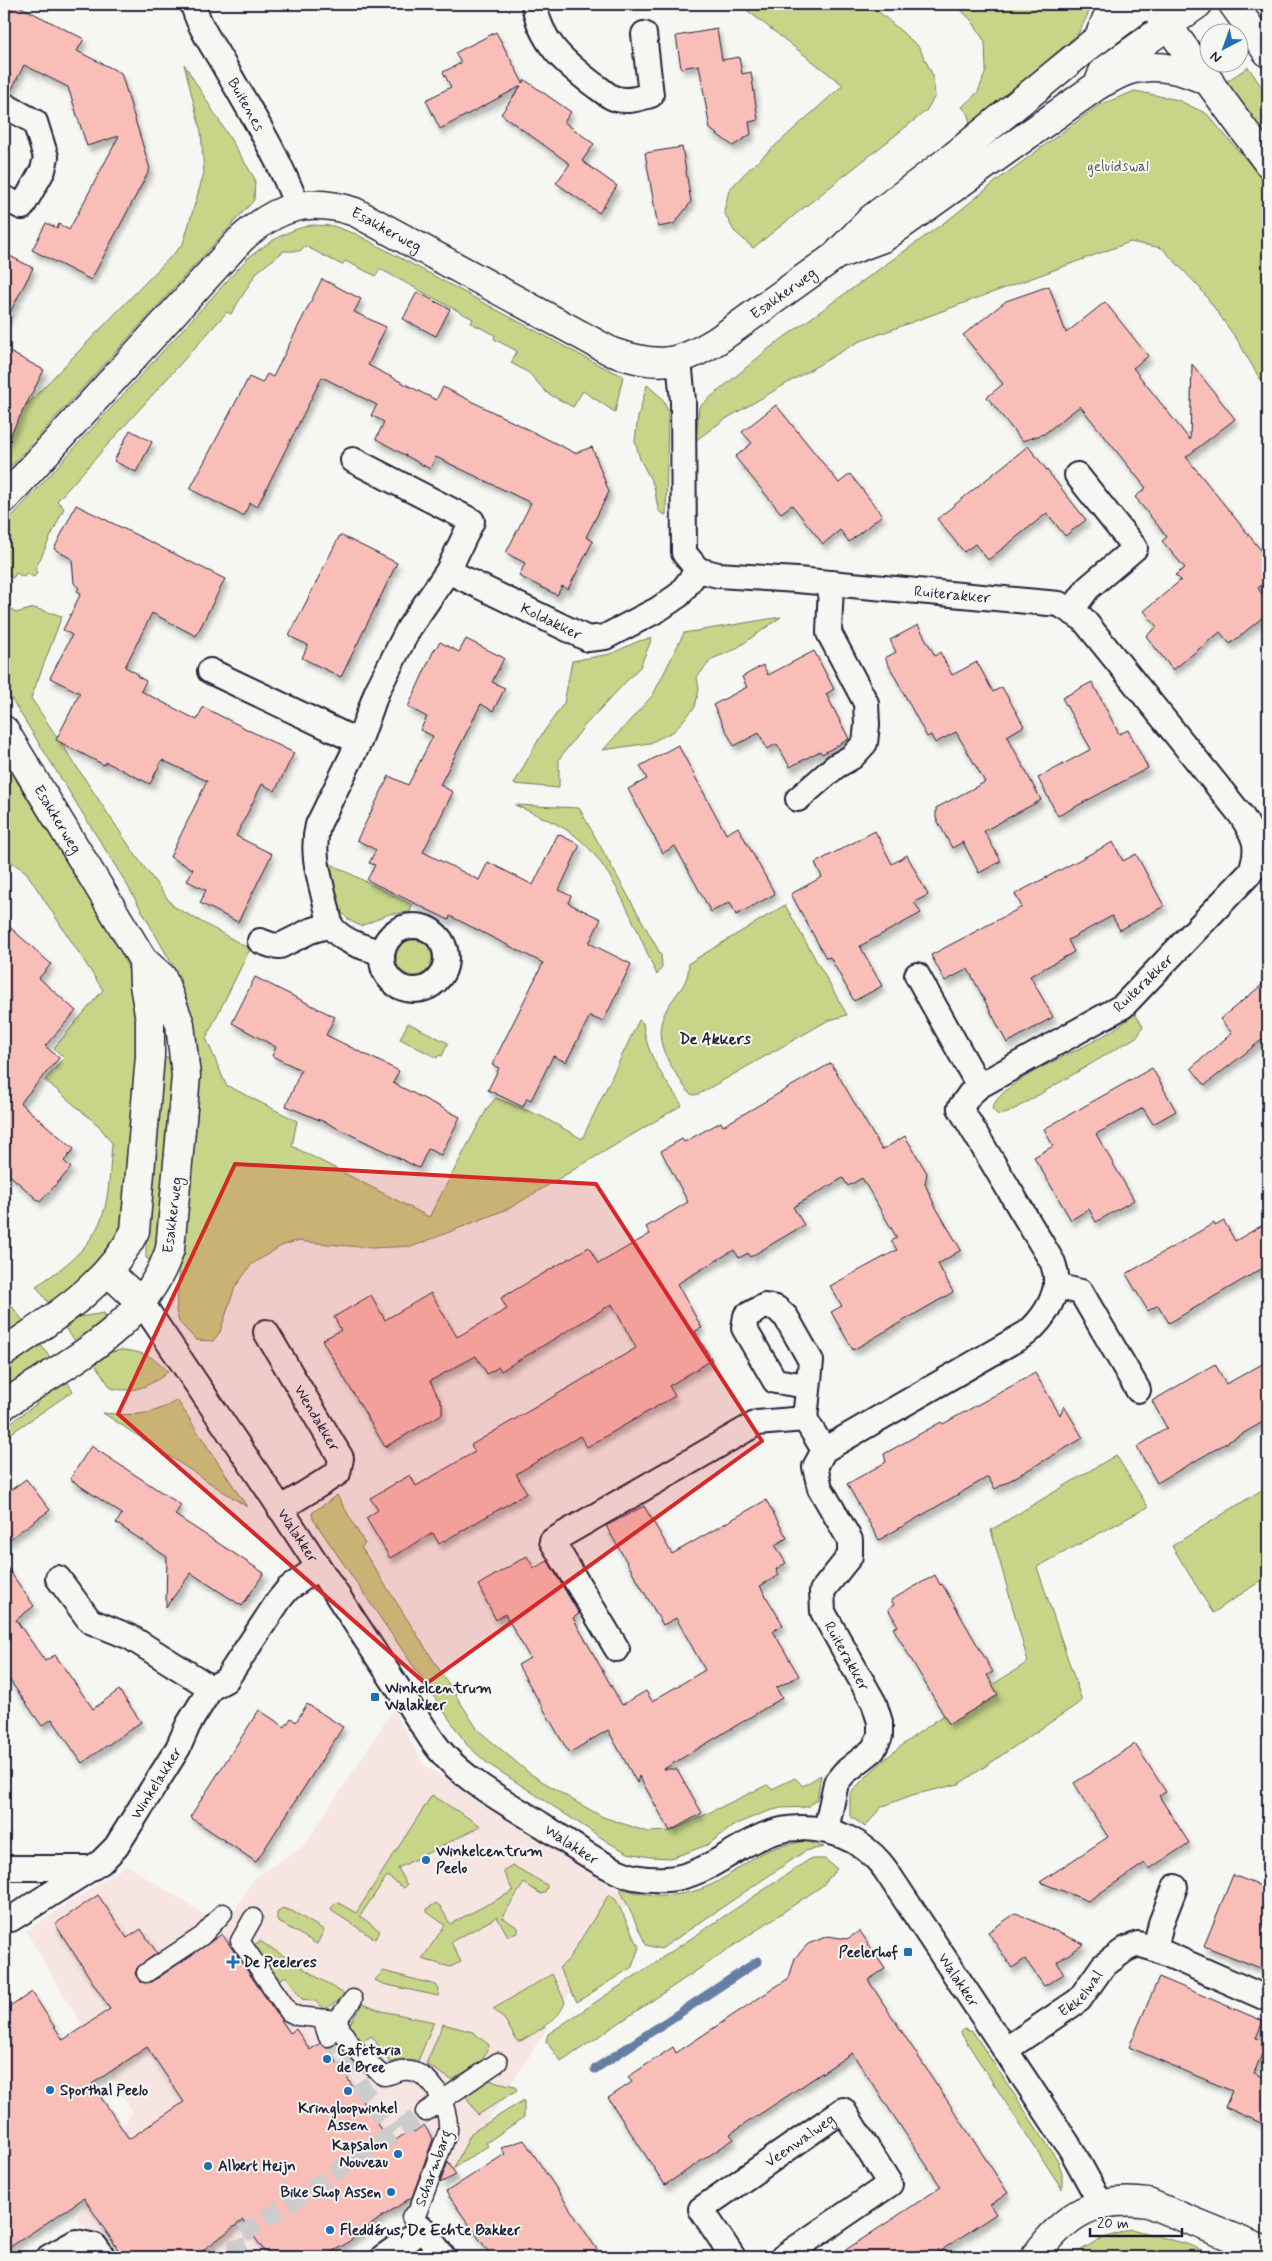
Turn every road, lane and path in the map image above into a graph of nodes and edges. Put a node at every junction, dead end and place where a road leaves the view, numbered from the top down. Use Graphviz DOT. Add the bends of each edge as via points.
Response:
graph roads {
  1 [pos="194,4"];
  2 [pos="534,4"];
  3 [pos="1113,4"];
  4 [pos="1145,4"];
  5 [pos="1152,4"];
  6 [pos="1198,4"];
  7 [pos="1233,4"];
  8 [pos="1168,25"];
  9 [pos="644,34"];
  10 [pos="1098,39"];
  11 [pos="1268,53"];
  12 [pos="1210,82"];
  13 [pos="1098,85"];
  14 [pos="4,105"];
  15 [pos="1268,163"];
  16 [pos="4,198"];
  17 [pos="297,206"];
  18 [pos="835,256"];
  19 [pos="679,360"];
  20 [pos="354,460"];
  21 [pos="1076,475"];
  22 [pos="4,499"];
  23 [pos="698,570"];
  24 [pos="448,571"];
  25 [pos="831,583"];
  26 [pos="1072,610"];
  27 [pos="210,671"];
  28 [pos="4,730"];
  29 [pos="359,742"];
  30 [pos="798,799"];
  31 [pos="1261,865"];
  32 [pos="330,925"];
  33 [pos="260,941"];
  34 [pos="382,953"];
  35 [pos="143,960"];
  36 [pos="917,975"];
  37 [pos="979,1086"];
  38 [pos="108,1272"];
  39 [pos="1056,1286"];
  40 [pos="142,1303"];
  41 [pos="266,1332"];
  42 [pos="4,1352"];
  43 [pos="808,1386"];
  44 [pos="1138,1390"];
  45 [pos="4,1405"];
  46 [pos="805,1419"];
  47 [pos="824,1450"];
  48 [pos="280,1509"];
  49 [pos="318,1567"];
  50 [pos="58,1578"];
  51 [pos="617,1649"];
  52 [pos="211,1688"];
  53 [pos="826,1830"];
  54 [pos="4,1868"];
  55 [pos="90,1868"];
  56 [pos="1175,1887"];
  57 [pos="223,1914"];
  58 [pos="4,1916"];
  59 [pos="253,1918"];
  60 [pos="1155,1949"];
  61 [pos="146,1973"];
  62 [pos="353,1999"];
  63 [pos="1268,1999"];
  64 [pos="330,2020"];
  65 [pos="328,2037"];
  66 [pos="1005,2050"];
  67 [pos="498,2062"];
  68 [pos="443,2098"];
  69 [pos="425,2112"];
  70 [pos="1101,2204"];
  71 [pos="415,2235"];
  72 [pos="817,2248"];
  73 [pos="1268,2252"];
  74 [pos="49,2257"];
  75 [pos="103,2257"];
  76 [pos="383,2257"];
  77 [pos="443,2257"];
  78 [pos="733,2257"];
  79 [pos="783,2257"];
  80 [pos="1035,2257"];
  1 -- 17 [label="street, Buitenes" via="209,40 266,139"];
  2 -- 9 [label="street" via="544,36 565,63 615,99 633,100 651,95"];
  3 -- 10 [label="street"];
  4 -- 10 [label="street, Esakkerweg"];
  5 -- 8 [label="street"];
  6 -- 8 [label="street, Esakkerweg"];
  7 -- 11 [label="street"];
  8 -- 12 [label="street"];
  8 -- 13 [label="street, Esakkerweg" via="1103,72"];
  10 -- 18 [label="street, Esakkerweg" via="871,219"];
  12 -- 13 [label="street" via="1163,66 1133,69"];
  12 -- 15 [label="street"];
  13 -- 18 [label="street, Esakkerweg" via="883,238"];
  14 -- 16 [label="street" via="35,122 46,157 43,170 22,207"];
  17 -- 19 [label="street, Esakkerweg" via="334,205 355,212 612,352 643,361"];
  17 -- 22 [label="street, Esakkerweg" via="273,214 240,240"];
  18 -- 19 [label="street, Esakkerweg" via="718,340"];
  19 -- 23 [label="street" via="683,401 684,553"];
  20 -- 24 [label="street" via="472,521"];
  21 -- 26 [label="street" via="1135,548 1088,588"];
  23 -- 24 [label="street, Koldakker" via="679,595 657,610 606,638 588,639"];
  23 -- 25 [label="street, Ruiterakker" via="740,578"];
  24 -- 29 [label="street" via="405,636 376,692"];
  25 -- 26 [label="street, Ruiterakker" via="1045,601"];
  25 -- 30 [label="street" via="829,633 866,703 865,743"];
  26 -- 31 [label="street, Ruiterakker" via="1083,619 1241,815 1254,835"];
  27 -- 29 [label="street"];
  28 -- 35 [label="street, Esakkerweg"];
  29 -- 32 [label="street" via="318,825 315,839 314,853"];
  31 -- 37 [label="street, Ruiterakker" via="1123,1006"];
  32 -- 33 [label="street" via="280,946"];
  32 -- 34 [label="street" via="345,939"];
  35 -- 38 [label="street, Esakkerweg" via="150,1020 150,1056 137,1220 125,1252"];
  35 -- 40 [label="street, Esakkerweg" via="162,977 180,1024 186,1076 170,1249 161,1274"];
  36 -- 37 [label="street"];
  37 -- 39 [label="street, Ruiterakker" via="960,1108 1053,1263"];
  38 -- 40 [label="street, Walakker"];
  38 -- 42 [label="street, Esakkerweg" via="67,1308"];
  39 -- 44 [label="street" via="1082,1292"];
  39 -- 47 [label="street, Ruiterakker" via="1044,1315 1026,1333"];
  40 -- 45 [label="street, Esakkerweg" via="95,1346"];
  40 -- 48 [label="street, Walakker"];
  41 -- 48 [label="street, Wendakker" via="341,1458 338,1473"];
  43 -- 46 [label="street"];
  46 -- 47 [label="street"];
  46 -- 51 [label="street" via="757,1423 552,1541"];
  47 -- 53 [label="street, Ruiterakker" via="815,1467 820,1488 850,1540 850,1556 822,1591 823,1612 874,1702 880,1722 880,1736 873,1750 836,1782"];
  48 -- 49 [label="street, Walakker"];
  49 -- 52 [label="street, Winkelakker" via="288,1589 226,1680"];
  49 -- 53 [label="street, Walakker" via="441,1754 474,1781 619,1872 634,1877 669,1879 704,1869 771,1832 798,1828"];
  50 -- 52 [label="street" via="90,1621 130,1637"];
  52 -- 55 [label="street, Winkelakker" via="123,1837 101,1862"];
  53 -- 66 [label="street, Walakker" via="848,1838 878,1860"];
  54 -- 55 [label="street"];
  55 -- 58 [label="street, Winkelakker" via="11,1919"];
  56 -- 60 [label="street"];
  57 -- 61 [label="street" via="202,1936"];
  59 -- 64 [label="street" via="240,1941 290,2012 297,2016"];
  60 -- 63 [label="street, Ekkelwal"];
  60 -- 66 [label="street, Ekkelwal" via="1138,1944 1126,1949 1104,1966 1079,2000"];
  62 -- 64 [label="street"];
  64 -- 65 [label="street"];
  64 -- 68 [label="street" via="383,2076 402,2071 417,2074"];
  66 -- 70 [label="street, Walakker" via="1071,2149"];
  67 -- 68 [label="street, Scharmbarg"];
  68 -- 69 [label="street, Scharmbarg"];
  68 -- 71 [label="street, Scharmbarg" via="449,2119 448,2132 417,2213 411,2217 416,2224"];
  70 -- 73 [label="street" via="1128,2200 1148,2203"];
  70 -- 80 [label="street" via="1084,2210 1054,2232"];
  71 -- 76 [label="street"];
  71 -- 77 [label="street, Scharmbarg" via="423,2229"];
  72 -- 78 [label="street, Veenwalweg" via="890,2184 843,2110 701,2209"];
  72 -- 79 [label="street, Veenwalweg"];
  74 -- 75 [label="street" via="76,2242 95,2246"];
}
